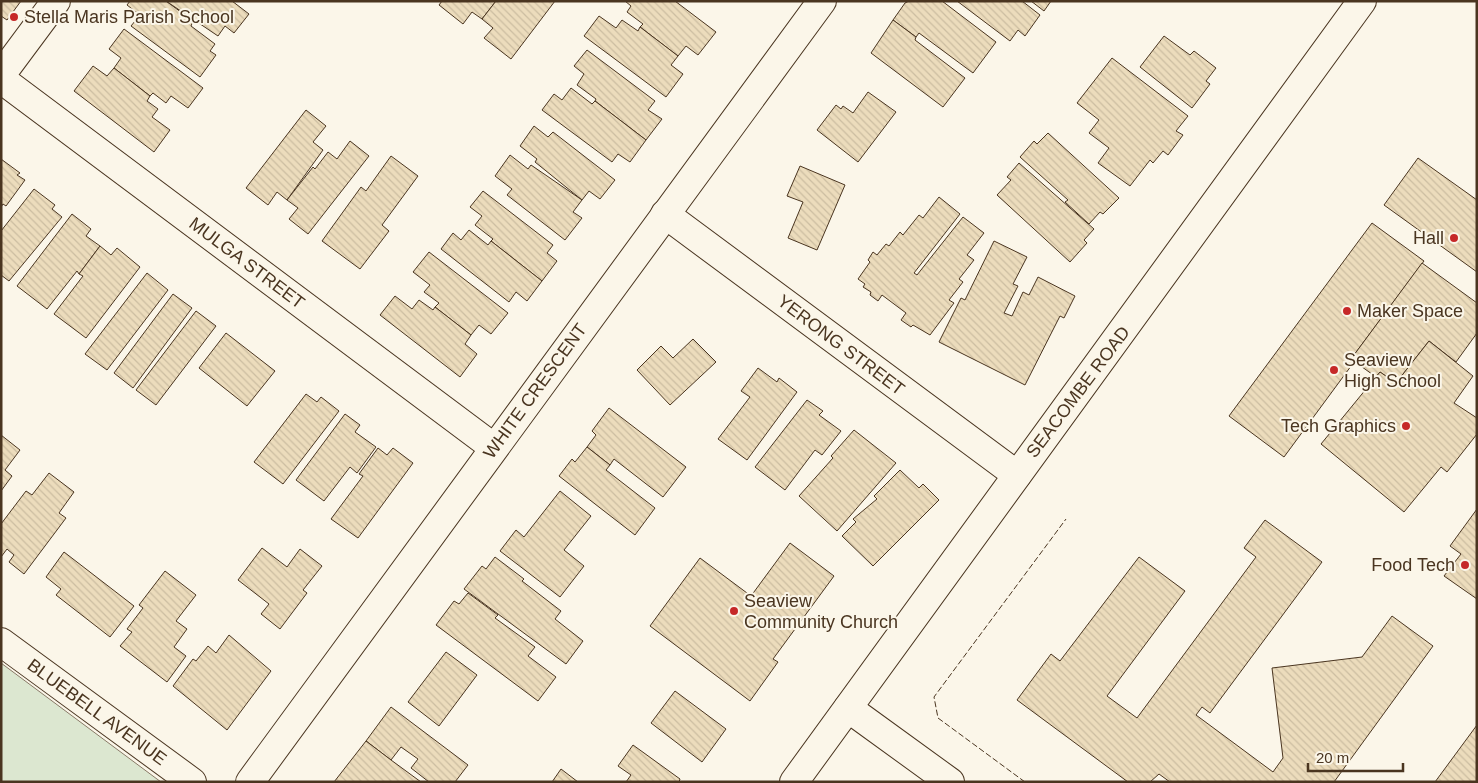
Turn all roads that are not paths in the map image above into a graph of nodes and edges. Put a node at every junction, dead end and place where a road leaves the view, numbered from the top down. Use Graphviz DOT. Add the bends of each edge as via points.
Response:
graph roads {
  1 [pos="56,1"];
  2 [pos="822,1"];
  3 [pos="1362,1"];
  4 [pos="1,75"];
  5 [pos="1,79"];
  6 [pos="665,214"];
  7 [pos="493,447"];
  8 [pos="1017,475"];
  9 [pos="1,642"];
  10 [pos="848,708"];
  11 [pos="192,782"];
  12 [pos="250,782"];
  13 [pos="794,782"];
  14 [pos="950,782"];
  1 -- 4 [label="street"];
  2 -- 6 [label="street, WHITE CRESCENT"];
  3 -- 8 [label="street, SEACOMBE ROAD"];
  5 -- 7 [label="street, MULGA STREET"];
  6 -- 7 [label="street, WHITE CRESCENT"];
  6 -- 8 [label="street, YERONG STREET"];
  7 -- 12 [label="street, WHITE CRESCENT"];
  8 -- 10 [label="street, SEACOMBE ROAD"];
  9 -- 11 [label="street, BLUEBELL AVENUE"];
  10 -- 13 [label="street, SEACOMBE ROAD"];
  10 -- 14 [label="street"];
}
